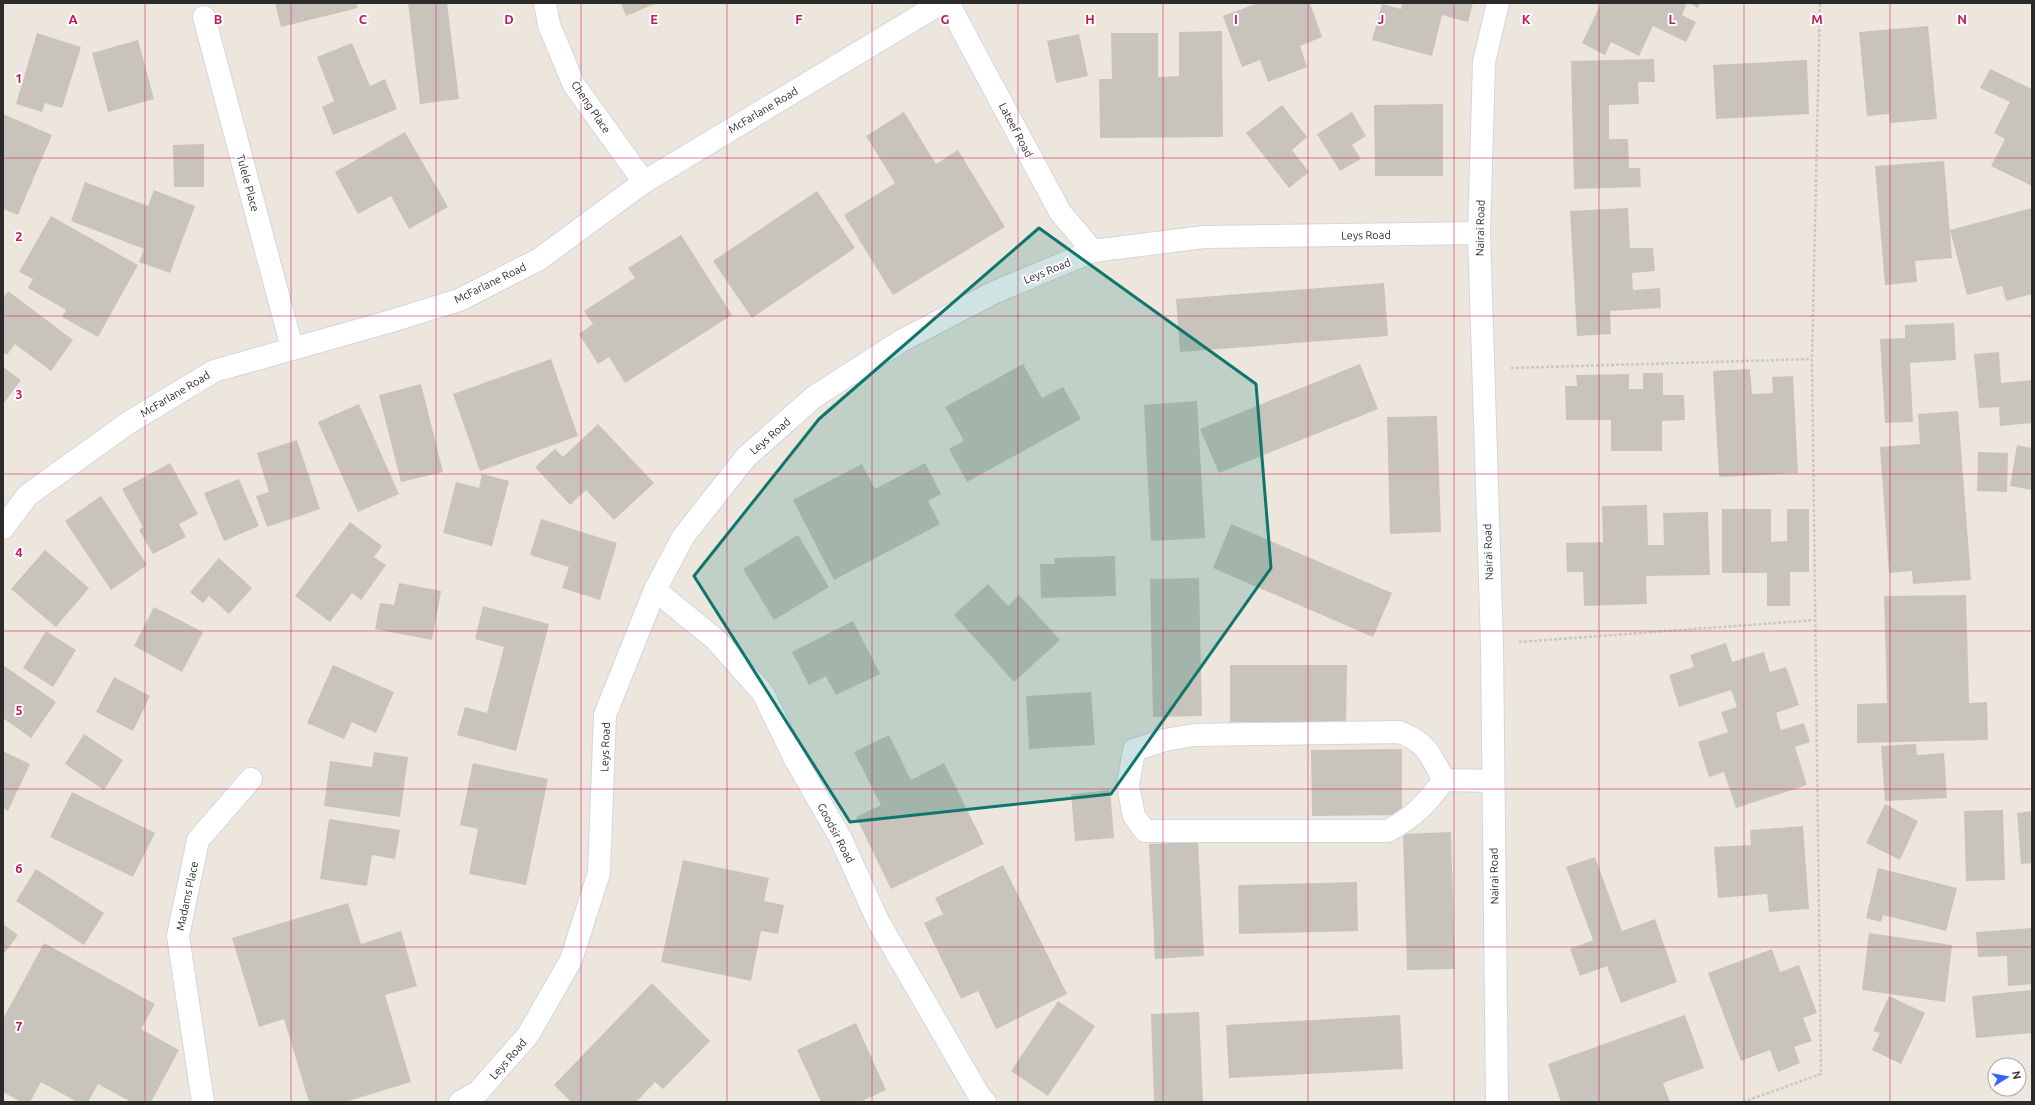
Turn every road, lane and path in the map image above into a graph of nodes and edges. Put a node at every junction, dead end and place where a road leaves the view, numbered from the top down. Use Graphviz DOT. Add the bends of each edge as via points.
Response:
graph roads {
  1 [pos="545,3"];
  2 [pos="941,3"];
  3 [pos="948,3"];
  4 [pos="1498,3"];
  5 [pos="1820,3"];
  6 [pos="204,17"];
  7 [pos="644,182"];
  8 [pos="1479,233"];
  9 [pos="1094,251"];
  10 [pos="292,348"];
  11 [pos="1812,359"];
  12 [pos="1482,368"];
  13 [pos="3,528"];
  14 [pos="655,590"];
  15 [pos="1816,620"];
  16 [pos="1492,644"];
  17 [pos="251,779"];
  18 [pos="1444,780"];
  19 [pos="1493,781"];
  20 [pos="203,1102"];
  21 [pos="460,1102"];
  22 [pos="986,1102"];
  23 [pos="1497,1102"];
  24 [pos="1743,1102"];
  1 -- 7 [label="street, Cheng Place" via="549,25 574,85"];
  2 -- 7 [label="street, McFarlane Road"];
  3 -- 9 [label="street, Lateef Road" via="1060,212"];
  4 -- 8 [label="street, Nairai Road" via="1484,62"];
  5 -- 11 [label="path"];
  6 -- 10 [label="street, Tulele Place"];
  7 -- 10 [label="street, McFarlane Road" via="538,260 459,300"];
  8 -- 9 [label="street, Leys Road" via="1204,237"];
  8 -- 12 [label="street, Nairai Road"];
  9 -- 14 [label="street, Leys Road" via="982,299 901,341 814,397 746,456 683,537"];
  10 -- 13 [label="street, McFarlane Road" via="214,371 128,423 28,495"];
  11 -- 12 [label="path"];
  11 -- 15 [label="path"];
  12 -- 16 [label="street, Nairai Road"];
  14 -- 21 [label="street, Leys Road" via="606,715 599,873 571,960 528,1035 478,1092"];
  14 -- 22 [label="street, Goodsir Road" via="715,639 763,693 795,759 841,839 878,921 980,1097"];
  15 -- 16 [label="path"];
  15 -- 24 [label="path" via="1821,1074"];
  16 -- 19 [label="street, Nairai Road"];
  17 -- 20 [label="street, Madams Place" via="198,840 178,936"];
  18 -- 18 [label="street" via="1425,746 1415,738 1399,732 1195,734 1134,750 1128,785 1134,816 1145,831 1388,831 1411,818"];
  18 -- 19 [label="street"];
  19 -- 23 [label="street, Nairai Road"];
}
